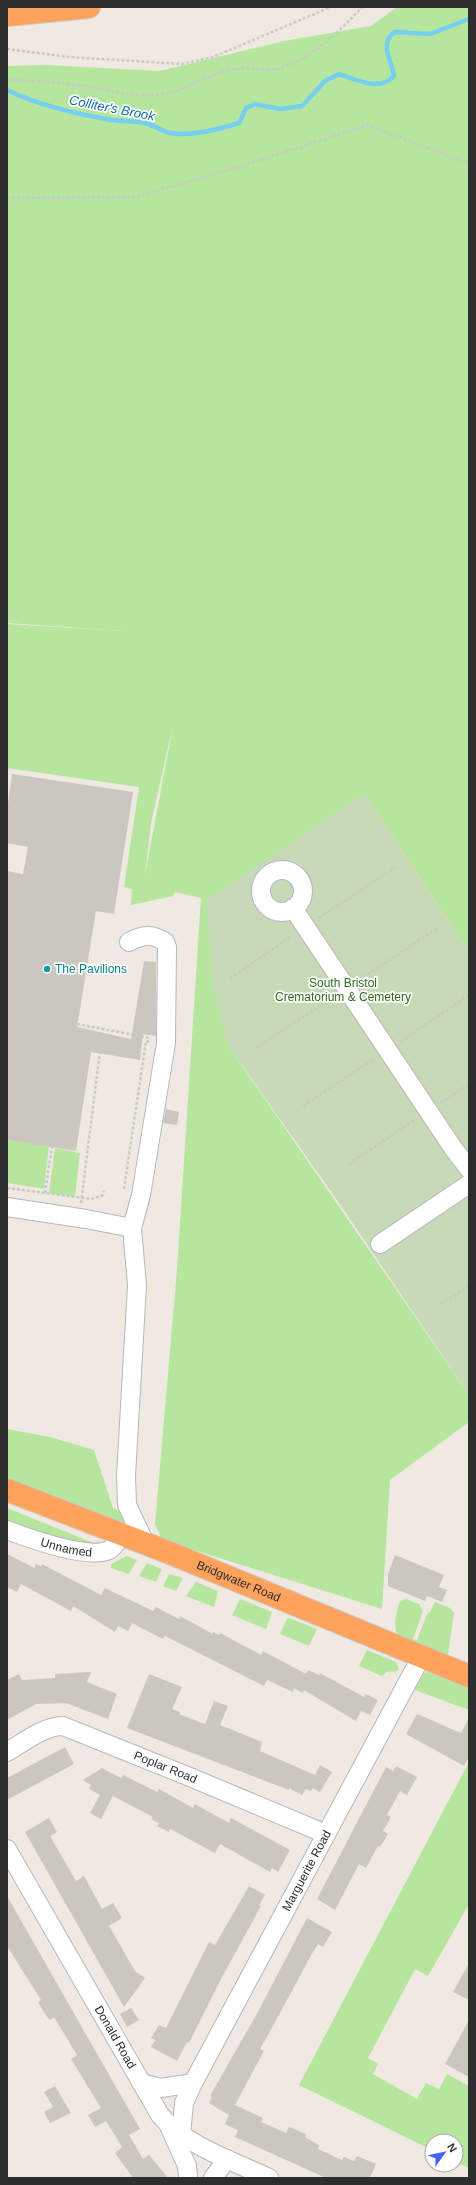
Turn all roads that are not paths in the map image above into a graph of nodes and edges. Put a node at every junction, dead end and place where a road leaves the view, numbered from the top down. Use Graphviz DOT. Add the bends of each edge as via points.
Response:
graph roads {
  1 [pos="89,7"];
  2 [pos="7,15"];
  3 [pos="293,908"];
  4 [pos="129,942"];
  5 [pos="469,1169"];
  6 [pos="469,1184"];
  7 [pos="7,1207"];
  8 [pos="132,1228"];
  9 [pos="380,1244"];
  10 [pos="7,1490"];
  11 [pos="7,1530"];
  12 [pos="120,1536"];
  13 [pos="146,1545"];
  14 [pos="421,1657"];
  15 [pos="469,1676"];
  16 [pos="7,1752"];
  17 [pos="326,1834"];
  18 [pos="7,1849"];
  19 [pos="141,2083"];
  20 [pos="193,2083"];
  21 [pos="175,2130"];
  22 [pos="227,2159"];
  23 [pos="188,2178"];
  24 [pos="213,2178"];
  25 [pos="269,2178"];
  1 -- 2 [label="highway"];
  3 -- 5 [label="street"];
  4 -- 8 [label="street" via="140,936 151,935 165,942 167,947 166,1043 141,1195"];
  6 -- 9 [label="street"];
  7 -- 8 [label="street" via="79,1217"];
  8 -- 13 [label="street" via="137,1285 126,1461 127,1505"];
  10 -- 12 [label="highway, Bridgwater Road"];
  11 -- 12 [label="street, Unnamed" via="83,1553 110,1550"];
  12 -- 13 [label="highway, Bridgwater Road"];
  13 -- 14 [label="highway, Bridgwater Road"];
  14 -- 15 [label="highway, Bridgwater Road"];
  14 -- 17 [label="street, Marguerite Road"];
  16 -- 17 [label="street, Poplar Road" via="44,1731 55,1726 63,1726"];
  17 -- 20 [label="street, Marguerite Road"];
  18 -- 19 [label="street, Donald Road"];
  19 -- 20 [label="street" via="161,2088"];
  19 -- 21 [label="street, Donald Road" via="160,2115"];
  20 -- 21 [label="street, Marguerite Road"];
  21 -- 22 [label="street, Donald Road"];
  21 -- 23 [label="street" via="187,2166"];
  22 -- 24 [label="street"];
  22 -- 25 [label="street, Donald Road"];
}
